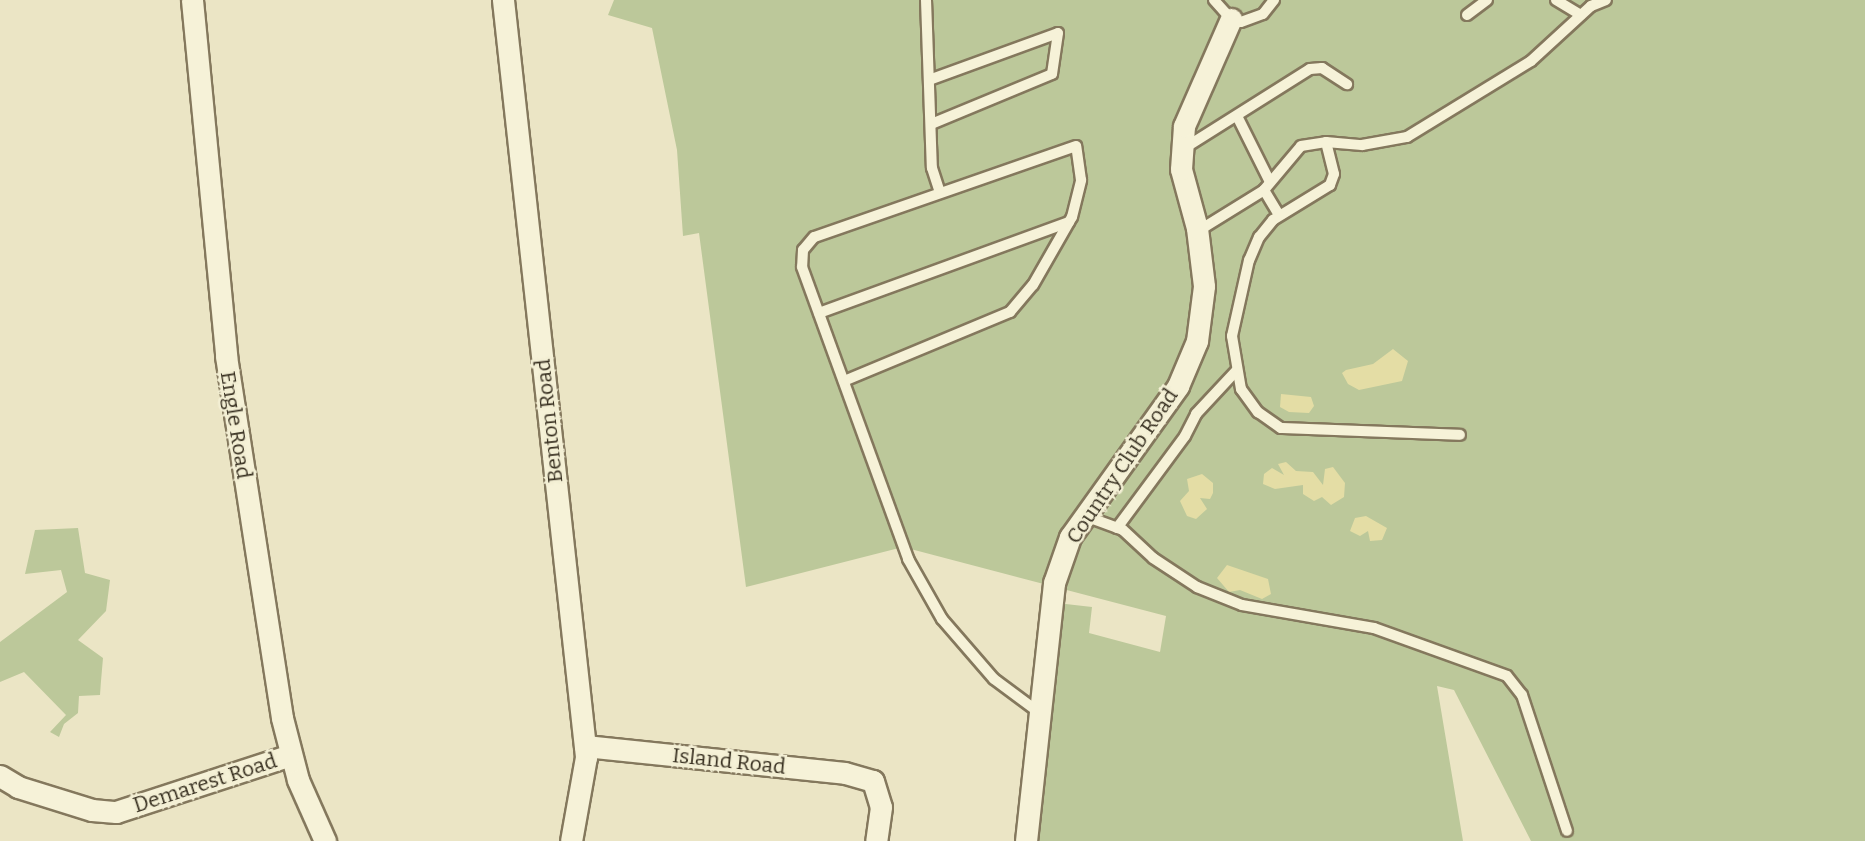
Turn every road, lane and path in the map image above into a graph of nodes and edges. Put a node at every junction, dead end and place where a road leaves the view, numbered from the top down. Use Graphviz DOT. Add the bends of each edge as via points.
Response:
graph roads {
  1 [pos="192,0"];
  2 [pos="503,0"];
  3 [pos="926,0"];
  4 [pos="1214,0"];
  5 [pos="1274,0"];
  6 [pos="1487,0"];
  7 [pos="1556,0"];
  8 [pos="1606,0"];
  9 [pos="1468,15"];
  10 [pos="1581,15"];
  11 [pos="1231,19"];
  12 [pos="929,80"];
  13 [pos="1347,84"];
  14 [pos="1237,116"];
  15 [pos="930,124"];
  16 [pos="1326,142"];
  17 [pos="1183,149"];
  18 [pos="1267,186"];
  19 [pos="940,193"];
  20 [pos="1279,215"];
  21 [pos="1069,222"];
  22 [pos="1198,231"];
  23 [pos="819,313"];
  24 [pos="1236,371"];
  25 [pos="844,382"];
  26 [pos="1460,435"];
  27 [pos="1085,516"];
  28 [pos="1117,528"];
  29 [pos="1040,713"];
  30 [pos="585,746"];
  31 [pos="290,755"];
  32 [pos="0,776"];
  33 [pos="1567,831"];
  34 [pos="325,841"];
  35 [pos="571,841"];
  36 [pos="876,841"];
  37 [pos="1026,841"];
  1 -- 31 [label="street, Engle Road" via="226,356"];
  2 -- 30 [label="street, Benton Road"];
  3 -- 12 [label="lane"];
  4 -- 11 [label="lane"];
  5 -- 11 [label="lane" via="1263,14 1241,22"];
  6 -- 9 [label="lane"];
  7 -- 10 [label="lane"];
  8 -- 10 [label="lane"];
  10 -- 16 [label="lane" via="1531,61 1407,137 1362,145"];
  11 -- 17 [label="street, Country Club Road" via="1184,126"];
  12 -- 15 [label="lane"];
  12 -- 15 [label="lane" via="1058,33 1052,74"];
  13 -- 14 [label="lane" via="1322,68 1310,69"];
  14 -- 17 [label="lane"];
  14 -- 18 [label="lane"];
  15 -- 19 [label="lane" via="932,168"];
  16 -- 18 [label="lane" via="1301,146"];
  16 -- 20 [label="lane" via="1334,174 1330,184"];
  17 -- 22 [label="street, Country Club Road" via="1181,169"];
  18 -- 20 [label="lane"];
  18 -- 22 [label="lane"];
  19 -- 21 [label="lane" via="1076,146 1080,180"];
  19 -- 23 [label="lane" via="814,237 803,250 802,267"];
  20 -- 24 [label="lane" via="1259,237 1249,260 1232,336"];
  21 -- 23 [label="lane"];
  21 -- 25 [label="lane" via="1033,285 1010,312"];
  22 -- 27 [label="street, Country Club Road" via="1204,286 1197,341 1178,386"];
  23 -- 25 [label="lane"];
  24 -- 26 [label="lane" via="1241,389 1258,412 1281,428"];
  24 -- 28 [label="lane" via="1196,414"];
  25 -- 29 [label="lane" via="908,559 942,619 994,679"];
  27 -- 28 [label="lane"];
  27 -- 29 [label="street, Country Club Road" via="1070,537 1054,583"];
  28 -- 33 [label="lane" via="1197,587 1242,605 1374,628 1507,676 1522,695"];
  29 -- 37 [label="street, Country Club Road"];
  30 -- 35 [label="street, Benton Road" via="584,785"];
  30 -- 36 [label="street, Island Road" via="845,773 873,781 881,807"];
  31 -- 32 [label="street, Demarest Road" via="116,812 92,810 19,787"];
  31 -- 34 [label="street, Engle Road"];
}
